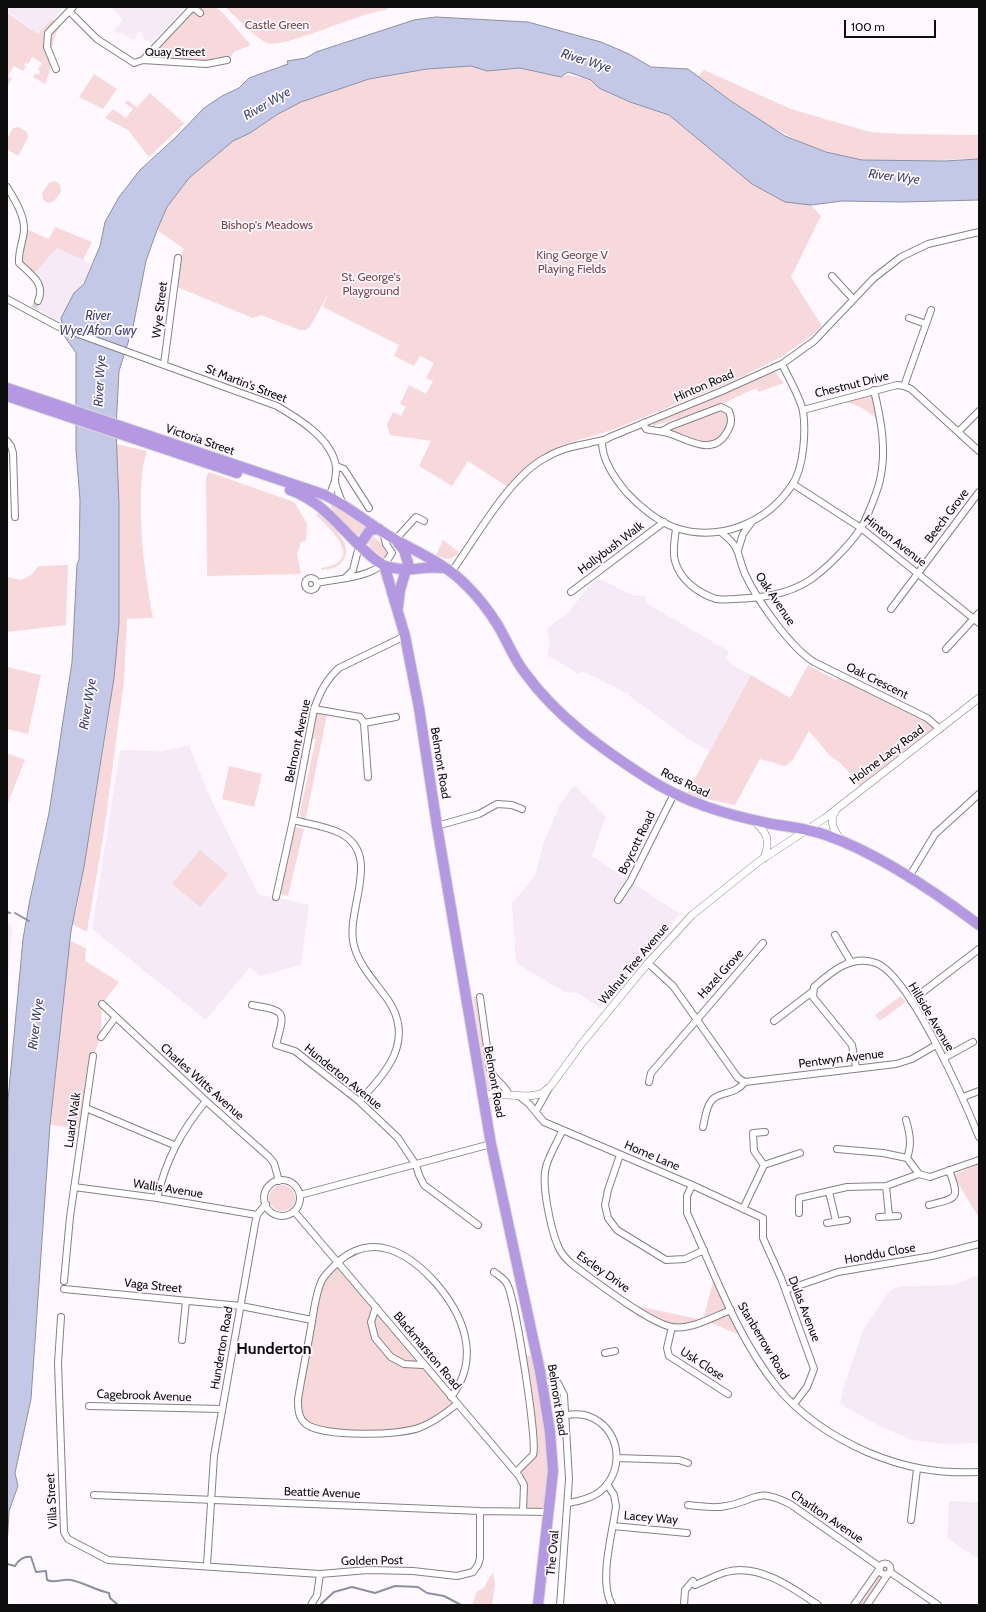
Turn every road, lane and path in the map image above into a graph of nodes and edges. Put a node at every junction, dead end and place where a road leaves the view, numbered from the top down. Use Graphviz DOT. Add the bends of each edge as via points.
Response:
graph roads {
  1 [pos="71,9"];
  2 [pos="200,13"];
  3 [pos="143,60"];
  4 [pos="227,60"];
  5 [pos="56,69"];
  6 [pos="7,187"];
  7 [pos="979,232"];
  8 [pos="178,258"];
  9 [pos="832,276"];
  10 [pos="7,299"];
  11 [pos="853,299"];
  12 [pos="38,301"];
  13 [pos="931,310"];
  14 [pos="909,318"];
  15 [pos="926,324"];
  16 [pos="164,364"];
  17 [pos="782,364"];
  18 [pos="904,386"];
  19 [pos="7,388"];
  20 [pos="874,390"];
  21 [pos="7,396"];
  22 [pos="803,410"];
  23 [pos="979,412"];
  24 [pos="643,423"];
  25 [pos="662,431"];
  26 [pos="958,431"];
  27 [pos="7,442"];
  28 [pos="602,442"];
  29 [pos="979,451"];
  30 [pos="336,466"];
  31 [pos="335,481"];
  32 [pos="793,484"];
  33 [pos="286,486"];
  34 [pos="979,492"];
  35 [pos="329,496"];
  36 [pos="343,504"];
  37 [pos="369,508"];
  38 [pos="330,515"];
  39 [pos="16,517"];
  40 [pos="424,521"];
  41 [pos="664,522"];
  42 [pos="751,523"];
  43 [pos="676,528"];
  44 [pos="861,528"];
  45 [pos="381,530"];
  46 [pos="722,532"];
  47 [pos="395,540"];
  48 [pos="359,546"];
  49 [pos="738,550"];
  50 [pos="384,565"];
  51 [pos="449,570"];
  52 [pos="406,571"];
  53 [pos="918,573"];
  54 [pos="346,577"];
  55 [pos="317,583"];
  56 [pos="571,592"];
  57 [pos="759,598"];
  58 [pos="891,609"];
  59 [pos="398,611"];
  60 [pos="979,613"];
  61 [pos="976,621"];
  62 [pos="405,636"];
  63 [pos="946,649"];
  64 [pos="803,656"];
  65 [pos="979,698"];
  66 [pos="314,709"];
  67 [pos="396,717"];
  68 [pos="364,723"];
  69 [pos="940,729"];
  70 [pos="368,777"];
  71 [pos="674,794"];
  72 [pos="979,794"];
  73 [pos="837,808"];
  74 [pos="522,809"];
  75 [pos="752,819"];
  76 [pos="293,820"];
  77 [pos="437,826"];
  78 [pos="808,830"];
  79 [pos="843,842"];
  80 [pos="764,858"];
  81 [pos="909,877"];
  82 [pos="276,897"];
  83 [pos="618,900"];
  84 [pos="979,925"];
  85 [pos="835,935"];
  86 [pos="763,944"];
  87 [pos="979,950"];
  88 [pos="851,962"];
  89 [pos="648,963"];
  90 [pos="812,992"];
  91 [pos="480,997"];
  92 [pos="911,1001"];
  93 [pos="102,1004"];
  94 [pos="252,1005"];
  95 [pos="115,1018"];
  96 [pos="696,1020"];
  97 [pos="774,1021"];
  98 [pos="101,1037"];
  99 [pos="973,1042"];
  100 [pos="936,1045"];
  101 [pos="93,1056"];
  102 [pos="944,1058"];
  103 [pos="856,1068"];
  104 [pos="649,1082"];
  105 [pos="745,1082"];
  106 [pos="550,1087"];
  107 [pos="979,1091"];
  108 [pos="482,1094"];
  109 [pos="509,1095"];
  110 [pos="519,1096"];
  111 [pos="963,1097"];
  112 [pos="206,1101"];
  113 [pos="359,1101"];
  114 [pos="86,1108"];
  115 [pos="536,1111"];
  116 [pos="906,1120"];
  117 [pos="703,1127"];
  118 [pos="562,1131"];
  119 [pos="765,1132"];
  120 [pos="979,1138"];
  121 [pos="491,1144"];
  122 [pos="174,1145"];
  123 [pos="837,1149"];
  124 [pos="800,1153"];
  125 [pos="620,1155"];
  126 [pos="907,1158"];
  127 [pos="979,1160"];
  128 [pos="416,1165"];
  129 [pos="764,1165"];
  130 [pos="948,1170"];
  131 [pos="919,1174"];
  132 [pos="279,1181"];
  133 [pos="692,1185"];
  134 [pos="886,1186"];
  135 [pos="74,1187"];
  136 [pos="829,1192"];
  137 [pos="300,1195"];
  138 [pos="157,1198"];
  139 [pos="266,1204"];
  140 [pos="929,1205"];
  141 [pos="743,1208"];
  142 [pos="294,1211"];
  143 [pos="800,1213"];
  144 [pos="257,1215"];
  145 [pos="889,1216"];
  146 [pos="898,1216"];
  147 [pos="879,1217"];
  148 [pos="763,1218"];
  149 [pos="847,1220"];
  150 [pos="836,1221"];
  151 [pos="828,1223"];
  152 [pos="478,1226"];
  153 [pos="979,1244"];
  154 [pos="704,1250"];
  155 [pos="339,1262"];
  156 [pos="494,1272"];
  157 [pos="64,1281"];
  158 [pos="64,1289"];
  159 [pos="786,1290"];
  160 [pos="186,1301"];
  161 [pos="241,1306"];
  162 [pos="376,1307"];
  163 [pos="730,1310"];
  164 [pos="61,1317"];
  165 [pos="312,1320"];
  166 [pos="672,1327"];
  167 [pos="182,1340"];
  168 [pos="615,1351"];
  169 [pos="604,1353"];
  170 [pos="423,1364"];
  171 [pos="542,1382"];
  172 [pos="728,1394"];
  173 [pos="451,1397"];
  174 [pos="457,1404"];
  175 [pos="794,1404"];
  176 [pos="89,1406"];
  177 [pos="222,1409"];
  178 [pos="566,1415"];
  179 [pos="617,1458"];
  180 [pos="688,1463"];
  181 [pos="917,1469"];
  182 [pos="516,1472"];
  183 [pos="979,1472"];
  184 [pos="607,1484"];
  185 [pos="94,1496"];
  186 [pos="211,1500"];
  187 [pos="568,1503"];
  188 [pos="688,1505"];
  189 [pos="480,1511"];
  190 [pos="523,1511"];
  191 [pos="549,1512"];
  192 [pos="911,1520"];
  193 [pos="613,1526"];
  194 [pos="687,1533"];
  195 [pos="208,1565"];
  196 [pos="880,1567"];
  197 [pos="889,1573"];
  198 [pos="320,1574"];
  199 [pos="311,1605"];
  200 [pos="539,1605"];
  201 [pos="560,1605"];
  202 [pos="612,1605"];
  203 [pos="684,1605"];
  204 [pos="818,1605"];
  205 [pos="854,1605"];
  206 [pos="867,1605"];
  207 [pos="938,1605"];
  1 -- 3 [label="street, Quay Street" via="97,39 130,62 137,63"];
  1 -- 5 [label="street" via="48,33 46,42"];
  2 -- 3 [label="street" via="193,7"];
  3 -- 4 [label="street, Quay Street" via="206,64"];
  6 -- 12 [label="street" via="23,221 19,262 41,285 42,293"];
  7 -- 11 [label="street, Hinton Road" via="928,244 901,257"];
  8 -- 16 [label="street, Wye Street"];
  9 -- 11 [label="street"];
  10 -- 16 [label="street, St Martin's Street" via="33,310 59,328"];
  11 -- 17 [label="street, Hinton Road" via="814,341"];
  13 -- 15 [label="street"];
  14 -- 15 [label="street"];
  15 -- 18 [label="street"];
  16 -- 30 [label="street, St Martin's Street" via="277,406 293,415 315,431 327,446"];
  17 -- 22 [label="street"];
  17 -- 24 [label="street, Hinton Road"];
  18 -- 20 [label="street, Chestnut Drive"];
  18 -- 26 [label="street, Chestnut Drive" via="911,389"];
  19 -- 33 [label="highway, Victoria Street"];
  20 -- 22 [label="street, Chestnut Drive"];
  20 -- 44 [label="street" via="882,424 882,460 880,481"];
  21 -- 33 [label="highway, Victoria Street"];
  22 -- 32 [label="street" via="804,438 801,460"];
  23 -- 26 [label="street"];
  24 -- 25 [label="street" via="646,429"];
  24 -- 28 [label="street, Hinton Road"];
  25 -- 25 [label="street" via="695,444 710,444 726,434 732,422 731,416 729,411 722,407"];
  26 -- 29 [label="street, Chestnut Drive"];
  27 -- 39 [label="street" via="13,453"];
  28 -- 41 [label="street" via="610,469 621,486 635,502"];
  28 -- 51 [label="street, Hinton Road" via="561,450 526,471 509,488"];
  30 -- 31 [label="street, St Martin's Street"];
  30 -- 37 [label="street, St Martin's Street" via="344,469"];
  31 -- 35 [label="street"];
  31 -- 36 [label="street, St Martin's Street"];
  32 -- 42 [label="street" via="772,507"];
  32 -- 44 [label="street, Hinton Avenue"];
  33 -- 35 [label="highway, Victoria Street"];
  33 -- 38 [label="highway, Victoria Street" via="316,503"];
  34 -- 53 [label="street, Beech Grove"];
  35 -- 36 [label="highway, Victoria Street"];
  35 -- 38 [label="highway"];
  36 -- 45 [label="highway, Victoria Street"];
  38 -- 48 [label="highway, Victoria Street"];
  40 -- 47 [label="street" via="416,517"];
  41 -- 43 [label="street"];
  41 -- 56 [label="street, Hollybush Walk"];
  42 -- 46 [label="street"];
  42 -- 49 [label="street"];
  43 -- 46 [label="street" via="701,533"];
  43 -- 57 [label="street" via="673,551 675,562 689,583 717,599"];
  44 -- 53 [label="street, Hinton Avenue"];
  44 -- 57 [label="street" via="826,568 810,580 790,590"];
  45 -- 47 [label="highway, Victoria Street"];
  45 -- 48 [label="highway" via="370,530"];
  45 -- 50 [label="street" via="392,553"];
  46 -- 49 [label="street, Oak Avenue"];
  47 -- 51 [label="highway, Ross Road"];
  47 -- 52 [label="highway" via="407,556"];
  48 -- 50 [label="highway, Victoria Street"];
  48 -- 54 [label="street" via="353,570"];
  49 -- 57 [label="street, Oak Avenue" via="745,573"];
  50 -- 52 [label="highway"];
  50 -- 54 [label="street" via="365,574"];
  50 -- 59 [label="highway, Belmont Road"];
  51 -- 52 [label="highway" via="430,567"];
  51 -- 71 [label="highway, Ross Road" via="497,623 523,672 553,706 593,741"];
  52 -- 59 [label="highway" via="400,590"];
  53 -- 58 [label="street, Beech Grove"];
  53 -- 61 [label="street, Hinton Avenue"];
  54 -- 55 [label="street"];
  57 -- 64 [label="street, Oak Avenue"];
  59 -- 62 [label="highway, Belmont Road"];
  60 -- 61 [label="street"];
  61 -- 63 [label="street"];
  62 -- 66 [label="street, Belmont Avenue" via="339,668 324,684"];
  62 -- 77 [label="highway, Belmont Road"];
  64 -- 69 [label="street, Oak Crescent" via="927,718"];
  65 -- 69 [label="street, Holme Lacy Road"];
  66 -- 68 [label="street" via="355,715"];
  66 -- 76 [label="street, Belmont Avenue"];
  67 -- 68 [label="street"];
  68 -- 70 [label="street"];
  69 -- 73 [label="street, Holme Lacy Road"];
  71 -- 75 [label="highway, Ross Road" via="707,808"];
  71 -- 83 [label="street, Boycott Road" via="630,882"];
  72 -- 81 [label="street" via="935,834"];
  73 -- 78 [label="street, Holme Lacy Road"];
  73 -- 79 [label="street" via="832,816 832,825"];
  74 -- 77 [label="street" via="497,804 479,814"];
  75 -- 78 [label="highway, Ross Road"];
  75 -- 80 [label="street" via="767,837 768,847"];
  76 -- 82 [label="street, Belmont Avenue"];
  76 -- 113 [label="street" via="340,834 350,841 361,861 362,877 353,915 354,949 390,1002 398,1024 398,1041 393,1060 381,1080"];
  77 -- 108 [label="highway, Belmont Road"];
  78 -- 79 [label="highway, Ross Road"];
  78 -- 80 [label="street, Walnut Tree Avenue"];
  79 -- 81 [label="highway, Ross Road"];
  80 -- 89 [label="street, Walnut Tree Avenue" via="692,916"];
  81 -- 84 [label="highway, Ross Road"];
  85 -- 88 [label="street"];
  86 -- 96 [label="street, Hazel Grove"];
  87 -- 92 [label="street"];
  88 -- 90 [label="street, Hillside Avenue" via="831,972"];
  88 -- 92 [label="street, Hillside Avenue" via="870,962 883,967"];
  89 -- 96 [label="street, Hazel Grove" via="673,986"];
  89 -- 106 [label="street, Walnut Tree Avenue" via="583,1042"];
  90 -- 97 [label="street, Hillside Avenue"];
  90 -- 103 [label="street" via="813,997 852,1045"];
  91 -- 109 [label="street" via="490,1069"];
  92 -- 100 [label="street, Hillside Avenue"];
  93 -- 95 [label="street, Charles Witts Avenue"];
  94 -- 113 [label="street, Hunderton Avenue" via="272,1008 282,1014 276,1045 295,1051"];
  95 -- 98 [label="street"];
  95 -- 112 [label="street, Charles Witts Avenue"];
  96 -- 104 [label="street, Hazel Grove" via="651,1073"];
  96 -- 105 [label="street, Hazel Grove" via="738,1078"];
  99 -- 102 [label="street"];
  100 -- 102 [label="street, Hillside Avenue"];
  100 -- 103 [label="street, Pentwyn Avenue" via="904,1062"];
  101 -- 114 [label="street, Luard Walk"];
  102 -- 111 [label="street, Hillside Avenue"];
  103 -- 105 [label="street, Pentwyn Avenue"];
  105 -- 117 [label="street" via="739,1090 712,1099"];
  106 -- 110 [label="street, Walnut Tree Avenue" via="541,1094"];
  106 -- 115 [label="street"];
  107 -- 111 [label="street"];
  108 -- 109 [label="street, Walnut Tree Avenue"];
  108 -- 121 [label="highway, Belmont Road"];
  109 -- 110 [label="street, Walnut Tree Avenue"];
  110 -- 115 [label="street, Home Lane"];
  111 -- 120 [label="street, Hillside Avenue"];
  112 -- 122 [label="street"];
  112 -- 132 [label="street, Charles Witts Avenue" via="269,1157 274,1163"];
  113 -- 128 [label="street, Hunderton Avenue" via="398,1138"];
  114 -- 122 [label="street"];
  114 -- 135 [label="street, Luard Walk"];
  115 -- 118 [label="street, Home Lane" via="544,1122"];
  116 -- 126 [label="street" via="911,1136"];
  118 -- 125 [label="street, Home Lane"];
  118 -- 166 [label="street, Escley Drive" via="544,1176 544,1188 558,1247 573,1266 645,1314"];
  119 -- 129 [label="street" via="753,1133 754,1151"];
  121 -- 128 [label="street"];
  121 -- 171 [label="highway, Belmont Road"];
  122 -- 138 [label="street"];
  123 -- 126 [label="street"];
  124 -- 129 [label="street"];
  125 -- 133 [label="street, Home Lane"];
  125 -- 154 [label="street" via="605,1205 608,1218 616,1230 666,1260 685,1260"];
  126 -- 131 [label="street"];
  127 -- 130 [label="street"];
  128 -- 137 [label="street"];
  128 -- 152 [label="street, Hunderton Avenue" via="424,1185"];
  129 -- 141 [label="street"];
  130 -- 131 [label="street" via="930,1177"];
  130 -- 140 [label="street" via="955,1187 954,1197"];
  131 -- 134 [label="street"];
  132 -- 137 [label="street" via="288,1181"];
  132 -- 139 [label="street" via="267,1190"];
  133 -- 141 [label="street, Home Lane"];
  133 -- 154 [label="street, Stanberrow Road" via="687,1196 687,1213"];
  134 -- 136 [label="street" via="847,1187"];
  134 -- 145 [label="street"];
  135 -- 138 [label="street, Wallis Avenue"];
  135 -- 157 [label="street"];
  136 -- 143 [label="street" via="799,1198"];
  136 -- 150 [label="street"];
  137 -- 142 [label="street"];
  138 -- 144 [label="street, Wallis Avenue"];
  139 -- 142 [label="street" via="278,1215"];
  139 -- 144 [label="street, Hunderton Road"];
  141 -- 148 [label="street, Home Lane"];
  142 -- 155 [label="street, Blackmarston Road"];
  144 -- 161 [label="street, Hunderton Road"];
  145 -- 146 [label="street"];
  145 -- 147 [label="street"];
  148 -- 159 [label="street, Dulas Avenue" via="763,1238"];
  149 -- 150 [label="street"];
  150 -- 151 [label="street"];
  153 -- 159 [label="street, Honddu Close" via="932,1256 838,1272"];
  154 -- 163 [label="street, Stanberrow Road"];
  155 -- 162 [label="street, Blackmarston Road"];
  155 -- 165 [label="street" via="320,1284"];
  155 -- 173 [label="street" via="352,1252 364,1248 394,1251 418,1265 446,1295 460,1320 465,1343 463,1376"];
  156 -- 182 [label="street" via="508,1284 534,1437 533,1455"];
  158 -- 160 [label="street, Vaga Street"];
  159 -- 175 [label="street, Dulas Avenue" via="814,1368 807,1387"];
  160 -- 161 [label="street, Vaga Street"];
  160 -- 167 [label="street"];
  161 -- 165 [label="street, Vaga Street"];
  161 -- 177 [label="street, Hunderton Road"];
  162 -- 170 [label="street, Blackmarston Road"];
  162 -- 170 [label="street" via="370,1322 375,1338 391,1357 404,1364"];
  163 -- 166 [label="street" via="690,1326"];
  163 -- 175 [label="street, Stanberrow Road" via="761,1364 778,1388"];
  164 -- 195 [label="street, Villa Street" via="58,1363 64,1532 68,1539 108,1560"];
  165 -- 174 [label="street" via="298,1405 301,1418 311,1427 326,1431 404,1432 421,1427"];
  166 -- 172 [label="street, Usk Close" via="669,1356"];
  168 -- 169 [label="street"];
  170 -- 173 [label="street, Blackmarston Road"];
  171 -- 178 [label="street, The Oval" via="558,1383 564,1395"];
  171 -- 191 [label="highway, Belmont Road" via="552,1448 553,1471"];
  173 -- 174 [label="street, Blackmarston Road"];
  174 -- 182 [label="street, Blackmarston Road"];
  175 -- 181 [label="street, Stanberrow Road" via="823,1428 847,1443 886,1460"];
  176 -- 177 [label="street, Cagebrook Avenue"];
  177 -- 186 [label="street, Hunderton Road" via="214,1456"];
  178 -- 179 [label="street" via="587,1416 599,1423 614,1440"];
  178 -- 187 [label="street, The Oval"];
  179 -- 180 [label="street" via="679,1460"];
  179 -- 184 [label="street" via="615,1471"];
  181 -- 183 [label="street, Stanberrow Road"];
  181 -- 192 [label="street"];
  182 -- 190 [label="street, Blackmarston Road" via="524,1485"];
  184 -- 187 [label="street" via="590,1498"];
  184 -- 193 [label="street" via="615,1500"];
  185 -- 186 [label="street, Beattie Avenue"];
  186 -- 189 [label="street, Beattie Avenue"];
  186 -- 195 [label="street, Hunderton Road"];
  187 -- 201 [label="street, The Oval"];
  188 -- 196 [label="street, Charlton Avenue" via="723,1507 754,1496 775,1497 790,1504"];
  189 -- 190 [label="street, Beattie Avenue"];
  189 -- 198 [label="street, Golden Post" via="479,1562 473,1572 457,1576 413,1571 368,1570"];
  190 -- 191 [label="street, Beattie Avenue"];
  191 -- 200 [label="highway, Belmont Road"];
  193 -- 194 [label="street, Lacey Way"];
  193 -- 202 [label="street" via="606,1579"];
  195 -- 198 [label="street, Golden Post" via="239,1570"];
  196 -- 197 [label="street" via="882,1574"];
  196 -- 197 [label="street" via="885,1563 889,1564"];
  196 -- 205 [label="street"];
  197 -- 206 [label="street"];
  197 -- 207 [label="street"];
  198 -- 199 [label="street" via="317,1595"];
  203 -- 204 [label="street" via="685,1590 694,1583 727,1572 746,1571 782,1581"];
}
